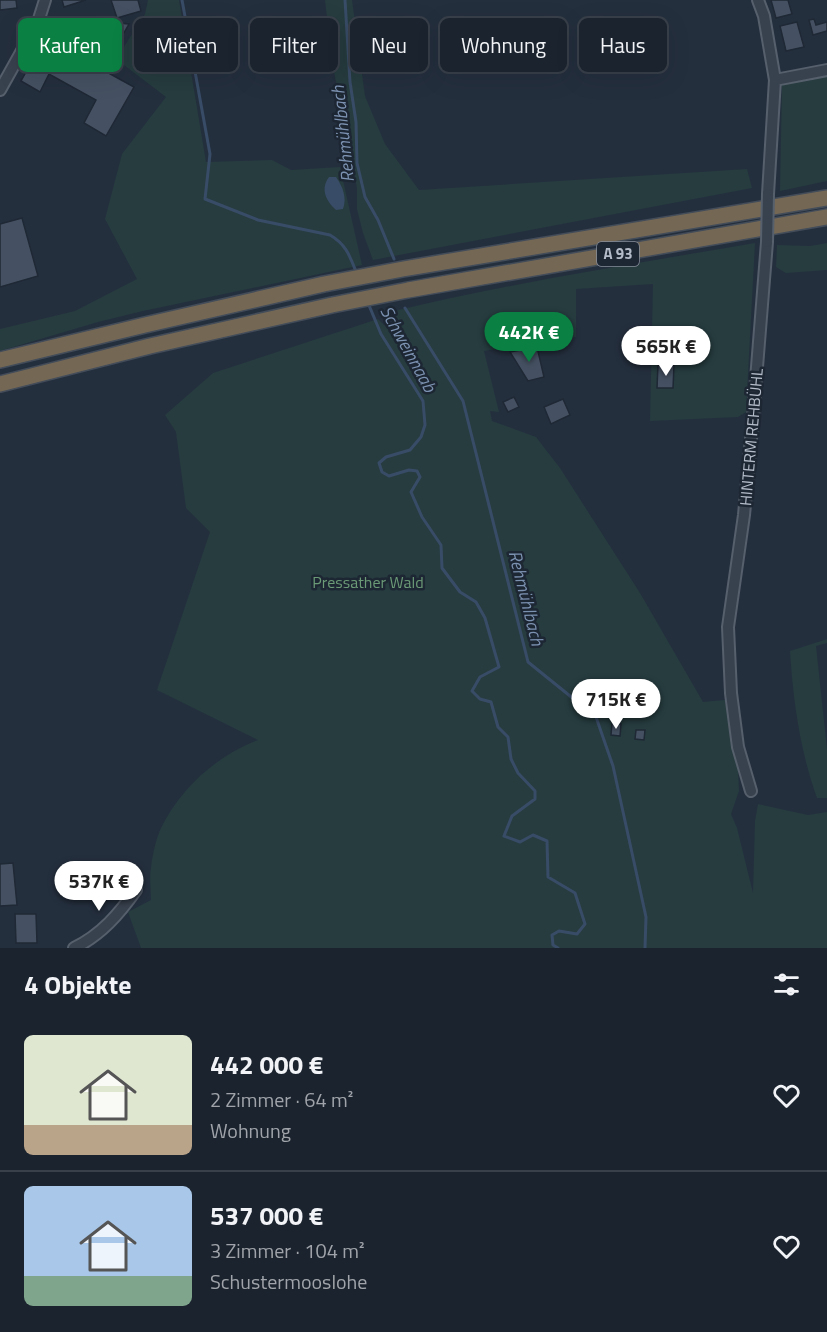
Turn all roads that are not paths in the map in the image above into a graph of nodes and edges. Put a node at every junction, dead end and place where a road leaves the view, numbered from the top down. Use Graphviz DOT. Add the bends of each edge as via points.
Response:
graph roads {
  1 [pos="45,0"];
  2 [pos="758,0"];
  3 [pos="827,70"];
  4 [pos="776,80"];
  5 [pos="0,90"];
  6 [pos="827,198"];
  7 [pos="827,218"];
  8 [pos="0,360"];
  9 [pos="0,384"];
  10 [pos="751,791"];
  11 [pos="136,890"];
  12 [pos="74,948"];
  1 -- 5 [label="street" via="38,22"];
  2 -- 4 [label="street, HINTERM REHBÜHL"];
  3 -- 4 [label="street"];
  4 -- 10 [label="street, HINTERM REHBÜHL, bridge" via="753,417 728,627 738,747"];
  6 -- 8 [label="highway, A 93" via="324,284"];
  7 -- 9 [label="highway, A 93" via="332,305"];
  11 -- 12 [label="street" via="103,930"];
}
